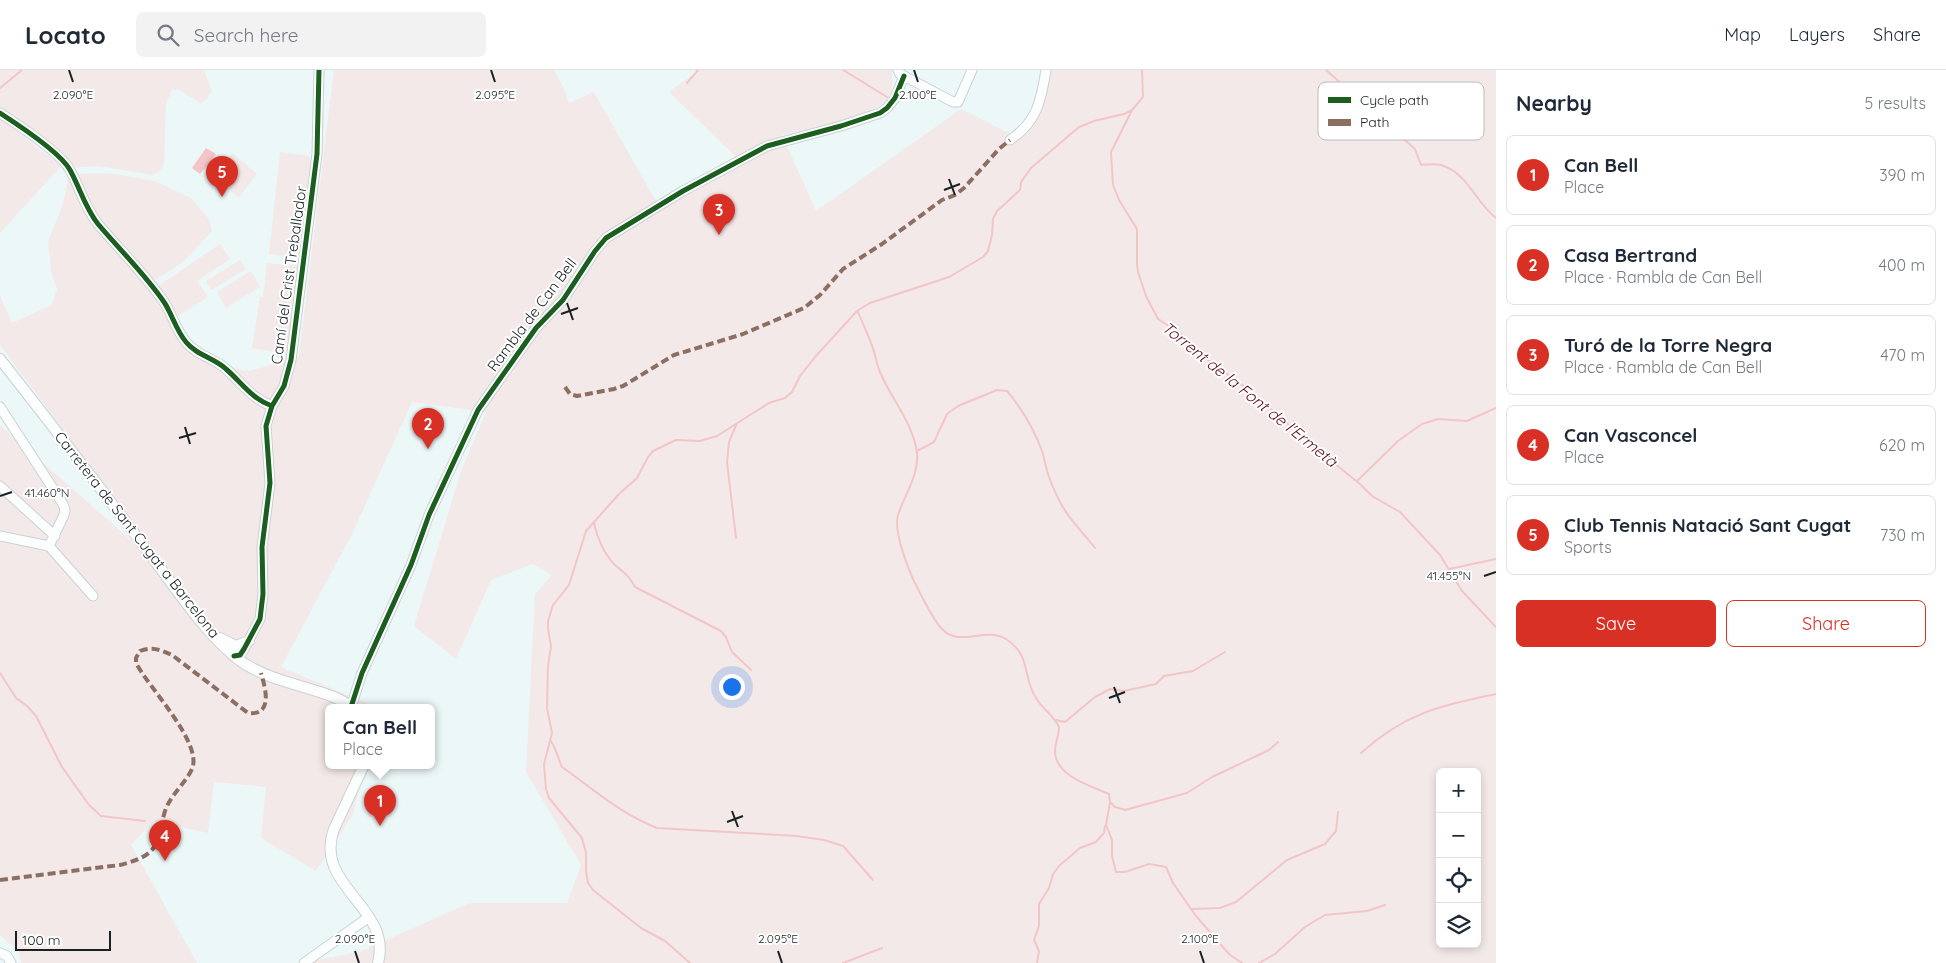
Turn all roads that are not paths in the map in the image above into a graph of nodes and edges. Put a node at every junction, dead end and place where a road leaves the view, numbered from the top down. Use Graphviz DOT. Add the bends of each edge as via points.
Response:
graph roads {
  1 [pos="319,70"];
  2 [pos="972,70"];
  3 [pos="1046,70"];
  4 [pos="901,73"];
  5 [pos="0,113"];
  6 [pos="1010,140"];
  7 [pos="0,359"];
  8 [pos="272,406"];
  9 [pos="0,407"];
  10 [pos="0,486"];
  11 [pos="0,536"];
  12 [pos="55,536"];
  13 [pos="49,546"];
  14 [pos="93,596"];
  15 [pos="210,632"];
  16 [pos="249,641"];
  17 [pos="239,657"];
  18 [pos="346,704"];
  19 [pos="352,704"];
  20 [pos="362,769"];
  21 [pos="369,917"];
  22 [pos="0,953"];
  23 [pos="9,962"];
  24 [pos="304,963"];
  25 [pos="378,963"];
  1 -- 8 [label="street, Camí del Crist Treballador" via="318,154 297,323 288,376"];
  2 -- 4 [label="street" via="958,102"];
  3 -- 6 [label="street" via="1034,115 1024,130"];
  4 -- 19 [label="street, Rambla de Can Bell" via="895,98 880,113 767,146 683,191 606,238 594,251 563,300 536,328 478,410 429,515"];
  5 -- 8 [label="street" via="45,145 69,168 97,223 149,280 186,342 220,364 259,401"];
  7 -- 15 [label="main road, Carretera de Sant Cugat a Barcelona"];
  8 -- 16 [label="street, Camí del Crist Treballador" via="266,426 270,482 262,547 262,608"];
  9 -- 12 [label="street" via="63,504 64,515"];
  10 -- 12 [label="street"];
  11 -- 13 [label="street"];
  12 -- 13 [label="street"];
  13 -- 14 [label="street"];
  15 -- 16 [label="main road" via="236,646"];
  15 -- 17 [label="main road, Carretera de Sant Cugat a Barcelona"];
  16 -- 17 [label="main road" via="238,650"];
  17 -- 18 [label="main road, Carretera de Sant Cugat a Barcelona" via="254,670 332,696"];
  20 -- 21 [label="main road" via="329,845 337,876"];
  21 -- 24 [label="street"];
  21 -- 25 [label="main road" via="380,939"];
  22 -- 23 [label="street"];
}
